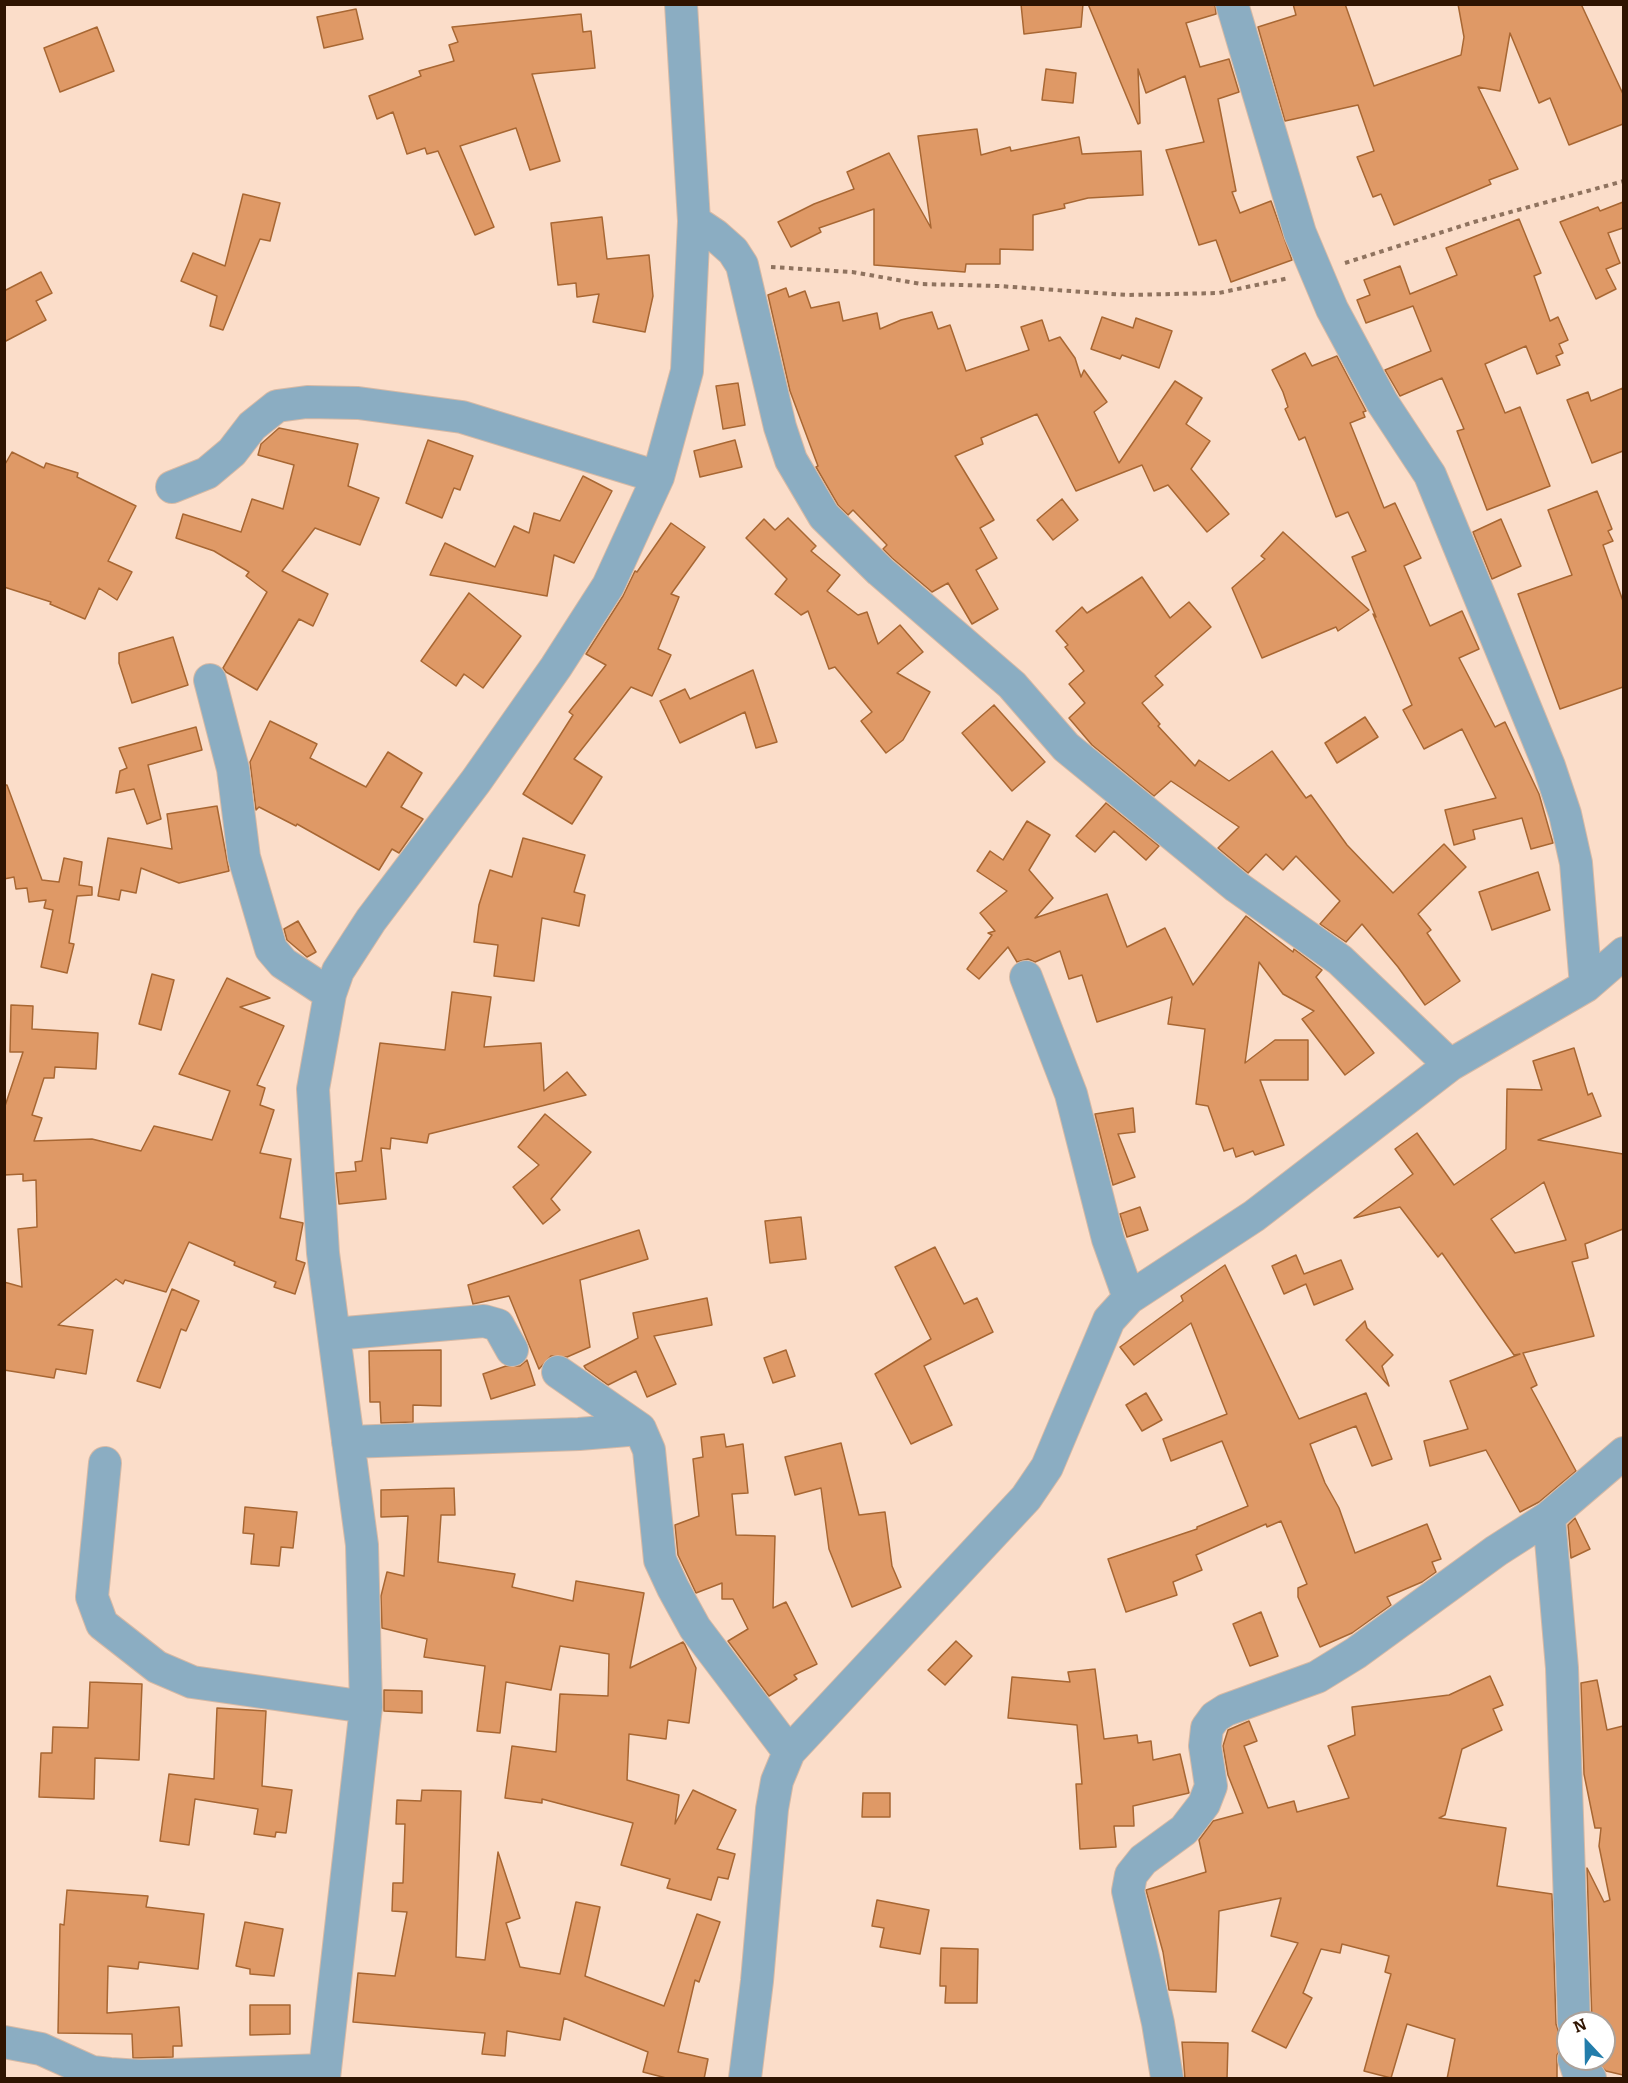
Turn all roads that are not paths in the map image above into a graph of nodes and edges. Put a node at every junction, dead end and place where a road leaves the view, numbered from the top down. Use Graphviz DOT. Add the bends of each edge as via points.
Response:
graph roads {
  1 [pos="681,4"];
  2 [pos="1232,4"];
  3 [pos="694,221"];
  4 [pos="658,477"];
  5 [pos="172,487"];
  6 [pos="210,680"];
  7 [pos="1623,953"];
  8 [pos="1026,977"];
  9 [pos="1586,986"];
  10 [pos="330,994"];
  11 [pos="1450,1065"];
  12 [pos="1129,1298"];
  13 [pos="334,1334"];
  14 [pos="512,1350"];
  15 [pos="558,1372"];
  16 [pos="640,1429"];
  17 [pos="348,1442"];
  18 [pos="1623,1453"];
  19 [pos="105,1463"];
  20 [pos="1549,1517"];
  21 [pos="366,1707"];
  22 [pos="789,1752"];
  23 [pos="1574,2011"];
  24 [pos="4,2042"];
  25 [pos="325,2074"];
  26 [pos="745,2079"];
  27 [pos="1167,2079"];
  1 -- 3 [label="street"];
  2 -- 9 [label="street" via="1300,233 1332,309 1382,402 1430,475 1548,766 1565,814 1576,863"];
  3 -- 4 [label="street" via="687,371"];
  3 -- 11 [label="street" via="733,251 742,265 780,427 791,460 824,516 880,571 1012,685 1066,747 1237,888 1340,960"];
  4 -- 5 [label="street" via="462,417 358,403 307,402 277,406 207,473"];
  4 -- 10 [label="street" via="608,586 476,781 349,951"];
  6 -- 10 [label="street" via="233,769 244,857 271,949 283,963"];
  7 -- 9 [label="street"];
  8 -- 12 [label="street" via="1071,1094 1108,1239"];
  9 -- 11 [label="street"];
  10 -- 13 [label="street" via="313,1089 323,1253"];
  11 -- 12 [label="street" via="1254,1216"];
  12 -- 22 [label="street" via="1109,1320 1047,1467 1026,1498"];
  13 -- 14 [label="street" via="484,1321 498,1325"];
  13 -- 17 [label="street"];
  15 -- 16 [label="street"];
  16 -- 17 [label="street"];
  16 -- 22 [label="street" via="649,1450 660,1560 695,1628"];
  17 -- 21 [label="street" via="362,1545"];
  18 -- 20 [label="street"];
  19 -- 21 [label="street" via="92,1597 102,1624 157,1667 192,1682"];
  20 -- 23 [label="street" via="1562,1668"];
  20 -- 27 [label="street" via="1317,1677 1226,1710 1207,1728 1205,1746 1211,1786 1204,1804 1184,1830 1143,1860 1131,1875 1128,1891"];
  21 -- 25 [label="street"];
  22 -- 26 [label="street" via="777,1781 772,1809"];
  24 -- 25 [label="street" via="40,2049 92,2072 110,2074"];
}
